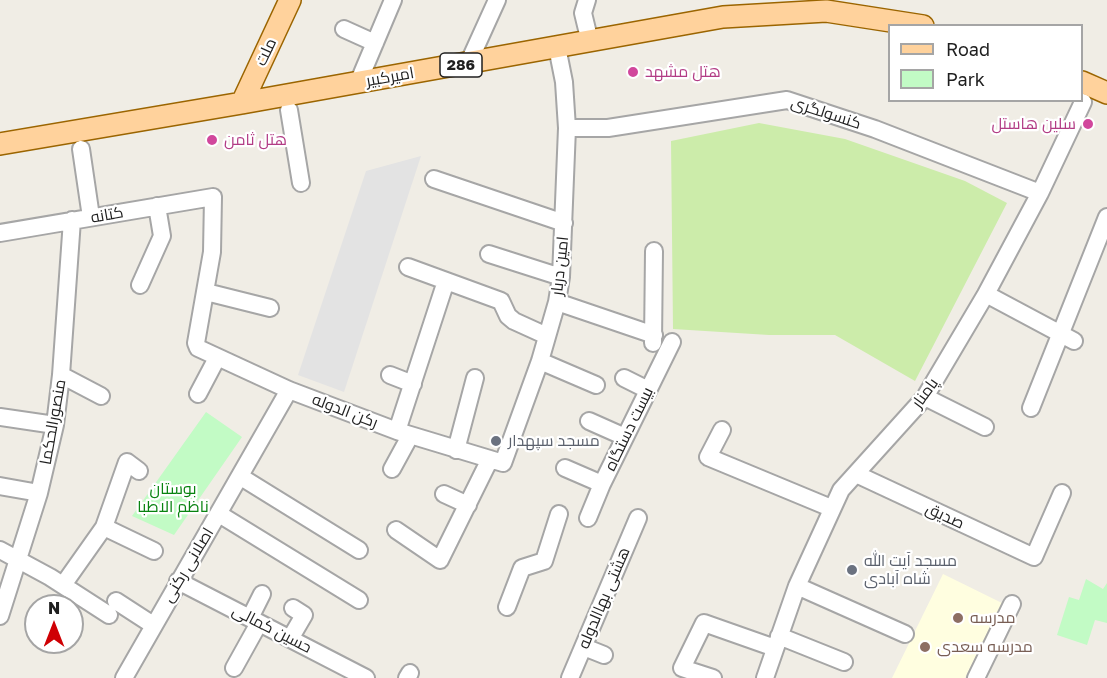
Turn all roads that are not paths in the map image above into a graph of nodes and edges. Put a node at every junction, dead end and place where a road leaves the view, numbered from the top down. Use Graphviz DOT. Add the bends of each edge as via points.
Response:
graph roads {
  1 [pos="290,0"];
  2 [pos="393,0"];
  3 [pos="497,0"];
  4 [pos="587,0"];
  5 [pos="828,6"];
  6 [pos="914,24"];
  7 [pos="344,29"];
  8 [pos="590,42"];
  9 [pos="375,43"];
  10 [pos="558,54"];
  11 [pos="468,64"];
  12 [pos="358,83"];
  13 [pos="1090,91"];
  14 [pos="242,103"];
  15 [pos="289,110"];
  16 [pos="567,128"];
  17 [pos="0,144"];
  18 [pos="81,149"];
  19 [pos="434,179"];
  20 [pos="301,183"];
  21 [pos="1040,193"];
  22 [pos="157,206"];
  23 [pos="91,217"];
  24 [pos="1107,217"];
  25 [pos="72,220"];
  26 [pos="564,223"];
  27 [pos="0,233"];
  28 [pos="654,251"];
  29 [pos="489,254"];
  30 [pos="408,267"];
  31 [pos="561,277"];
  32 [pos="446,281"];
  33 [pos="140,285"];
  34 [pos="206,292"];
  35 [pos="986,294"];
  36 [pos="557,302"];
  37 [pos="270,308"];
  38 [pos="547,336"];
  39 [pos="1067,337"];
  40 [pos="672,342"];
  41 [pos="217,358"];
  42 [pos="540,361"];
  43 [pos="61,375"];
  44 [pos="390,375"];
  45 [pos="475,378"];
  46 [pos="624,378"];
  47 [pos="412,384"];
  48 [pos="596,385"];
  49 [pos="289,390"];
  50 [pos="648,390"];
  51 [pos="198,394"];
  52 [pos="101,396"];
  53 [pos="925,397"];
  54 [pos="1031,408"];
  55 [pos="0,417"];
  56 [pos="589,421"];
  57 [pos="55,425"];
  58 [pos="985,428"];
  59 [pos="722,430"];
  60 [pos="404,434"];
  61 [pos="625,437"];
  62 [pos="456,450"];
  63 [pos="496,461"];
  64 [pos="565,468"];
  65 [pos="392,469"];
  66 [pos="140,471"];
  67 [pos="856,474"];
  68 [pos="241,477"];
  69 [pos="602,484"];
  70 [pos="0,486"];
  71 [pos="39,493"];
  72 [pos="1062,493"];
  73 [pos="444,494"];
  74 [pos="468,505"];
  75 [pos="831,508"];
  76 [pos="219,514"];
  77 [pos="559,514"];
  78 [pos="588,518"];
  79 [pos="638,518"];
  80 [pos="104,527"];
  81 [pos="396,530"];
  82 [pos="0,550"];
  83 [pos="359,550"];
  84 [pos="154,551"];
  85 [pos="16,558"];
  86 [pos="178,581"];
  87 [pos="63,585"];
  88 [pos="797,586"];
  89 [pos="262,594"];
  90 [pos="359,600"];
  91 [pos="1012,604"];
  92 [pos="507,607"];
  93 [pos="293,608"];
  94 [pos="0,616"];
  95 [pos="255,620"];
  96 [pos="153,625"];
  97 [pos="905,634"];
  98 [pos="290,639"];
  99 [pos="777,642"];
  100 [pos="584,646"];
  101 [pos="604,655"];
  102 [pos="844,662"];
  103 [pos="234,668"];
  104 [pos="342,672"];
  105 [pos="124,678"];
  106 [pos="366,678"];
  107 [pos="570,678"];
  108 [pos="713,678"];
  109 [pos="765,678"];
  110 [pos="976,678"];
  1 -- 14 [label="main road, ملت"];
  2 -- 9 [label="street"];
  3 -- 11 [label="street"];
  4 -- 8 [label="street" via="583,13"];
  5 -- 6 [label="main road, امیرکبیر / 286"];
  5 -- 8 [label="main road, امیرکبیر / 286" via="723,17"];
  7 -- 9 [label="street"];
  8 -- 10 [label="main road, امیرکبیر / 286"];
  9 -- 12 [label="street"];
  10 -- 11 [label="main road, امیرکبیر / 286"];
  10 -- 16 [label="street, امین دربار"];
  11 -- 12 [label="main road, امیرکبیر / 286"];
  12 -- 14 [label="main road, امیرکبیر / 286"];
  13 -- 21 [label="street, پامنار"];
  14 -- 17 [label="main road, امیرکبیر / 286"];
  15 -- 20 [label="street"];
  16 -- 21 [label="street, کنسولگری" via="608,128 787,100 875,129"];
  16 -- 26 [label="street, امین دربار"];
  18 -- 23 [label="street"];
  19 -- 26 [label="street"];
  21 -- 35 [label="street, پامنار"];
  22 -- 23 [label="street, کتانه"];
  22 -- 33 [label="street" via="162,236"];
  22 -- 34 [label="street, کتانه" via="213,197 212,252"];
  23 -- 25 [label="street, کتانه"];
  24 -- 39 [label="street"];
  25 -- 27 [label="street, کتانه"];
  25 -- 43 [label="street, منصورالحکما"];
  26 -- 31 [label="street, امین دربار"];
  28 -- 36 [label="street" via="653,339"];
  29 -- 31 [label="street"];
  30 -- 32 [label="street"];
  31 -- 36 [label="street, امین دربار"];
  32 -- 38 [label="street" via="501,301 514,321"];
  32 -- 47 [label="street"];
  34 -- 37 [label="street"];
  34 -- 41 [label="street, رکن الدوله" via="196,343"];
  35 -- 39 [label="street"];
  35 -- 53 [label="street, پامنار"];
  36 -- 38 [label="street, امین دربار"];
  38 -- 42 [label="street, امین دربار"];
  39 -- 54 [label="street"];
  40 -- 50 [label="street, بیست دستگاه"];
  41 -- 49 [label="street, رکن الدوله"];
  41 -- 51 [label="street"];
  42 -- 48 [label="street"];
  42 -- 63 [label="street, امین دربار"];
  43 -- 52 [label="street"];
  43 -- 57 [label="street, منصورالحکما"];
  44 -- 47 [label="street"];
  45 -- 62 [label="street"];
  46 -- 50 [label="street"];
  47 -- 60 [label="street"];
  49 -- 60 [label="street, رکن الدوله"];
  49 -- 68 [label="street, اصلانی رکنی"];
  50 -- 61 [label="street, بیست دستگاه"];
  53 -- 58 [label="street"];
  53 -- 67 [label="street, پامنار"];
  55 -- 57 [label="street"];
  56 -- 61 [label="street"];
  57 -- 71 [label="street, منصورالحکما"];
  59 -- 75 [label="street" via="708,457"];
  60 -- 62 [label="street, رکن الدوله"];
  60 -- 65 [label="street"];
  61 -- 69 [label="street, بیست دستگاه"];
  62 -- 63 [label="street, رکن الدوله"];
  63 -- 74 [label="street, امین دربار"];
  64 -- 69 [label="street"];
  66 -- 80 [label="street" via="127,462"];
  67 -- 72 [label="street, صدیق" via="1034,557"];
  67 -- 75 [label="street, پامنار"];
  68 -- 76 [label="street, اصلانی رکنی"];
  68 -- 83 [label="street"];
  69 -- 78 [label="street, بیست دستگاه"];
  70 -- 71 [label="street"];
  71 -- 85 [label="street, منصورالحکما"];
  73 -- 74 [label="street"];
  74 -- 81 [label="street, امین دربار" via="440,560"];
  75 -- 88 [label="street, پامنار"];
  76 -- 86 [label="street, اصلانی رکنی"];
  76 -- 90 [label="street"];
  77 -- 92 [label="street" via="544,561 522,568"];
  79 -- 100 [label="street, هشتی بهاالدوله"];
  80 -- 84 [label="street"];
  80 -- 87 [label="street"];
  82 -- 85 [label="street"];
  85 -- 87 [label="street"];
  85 -- 94 [label="street, منصورالحکما"];
  86 -- 95 [label="street, حسین کمالی"];
  86 -- 96 [label="street, اصلانی رکنی"];
  87 -- 96 [label="street"];
  88 -- 97 [label="street"];
  88 -- 99 [label="street, پامنار"];
  89 -- 95 [label="street"];
  91 -- 110 [label="street"];
  93 -- 98 [label="street" via="304,615"];
  95 -- 98 [label="street, حسین کمالی"];
  95 -- 103 [label="street"];
  96 -- 105 [label="street, اصلانی رکنی"];
  98 -- 104 [label="street, حسین کمالی"];
  99 -- 102 [label="street"];
  99 -- 108 [label="street" via="704,623 682,668"];
  99 -- 109 [label="street, پامنار"];
  100 -- 101 [label="street"];
  100 -- 107 [label="street, هشتی بهاالدوله"];
  104 -- 106 [label="street, حسین کمالی"];
}
